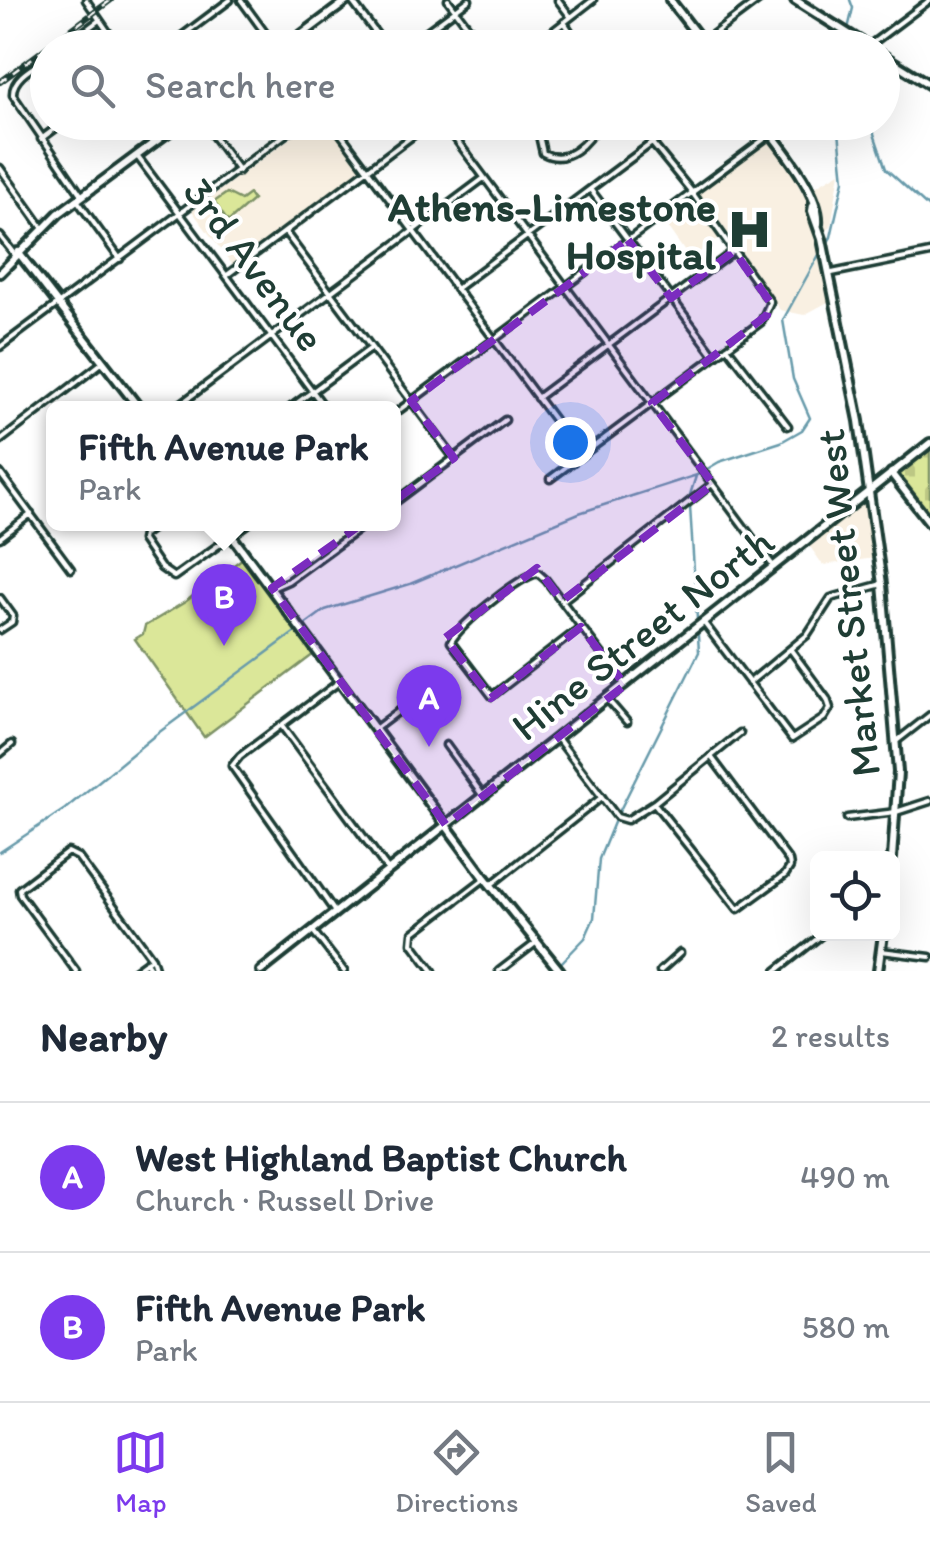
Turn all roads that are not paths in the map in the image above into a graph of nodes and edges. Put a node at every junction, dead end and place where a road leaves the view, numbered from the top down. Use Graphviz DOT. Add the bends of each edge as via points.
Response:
graph roads {
  1 [pos="86,0"];
  2 [pos="230,0"];
  3 [pos="241,0"];
  4 [pos="350,0"];
  5 [pos="448,0"];
  6 [pos="469,0"];
  7 [pos="558,0"];
  8 [pos="593,0"];
  9 [pos="670,0"];
  10 [pos="759,0"];
  11 [pos="795,0"];
  12 [pos="930,0"];
  13 [pos="456,10"];
  14 [pos="570,17"];
  15 [pos="100,20"];
  16 [pos="564,22"];
  17 [pos="86,30"];
  18 [pos="107,30"];
  19 [pos="190,30"];
  20 [pos="263,30"];
  21 [pos="309,30"];
  22 [pos="373,30"];
  23 [pos="429,30"];
  24 [pos="471,30"];
  25 [pos="554,30"];
  26 [pos="569,30"];
  27 [pos="693,30"];
  28 [pos="723,30"];
  29 [pos="843,30"];
  30 [pos="892,30"];
  31 [pos="900,66"];
  32 [pos="30,71"];
  33 [pos="930,85"];
  34 [pos="30,121"];
  35 [pos="43,140"];
  36 [pos="158,140"];
  37 [pos="216,140"];
  38 [pos="278,140"];
  39 [pos="346,140"];
  40 [pos="408,140"];
  41 [pos="456,140"];
  42 [pos="540,140"];
  43 [pos="586,140"];
  44 [pos="656,140"];
  45 [pos="763,140"];
  46 [pos="775,140"];
  47 [pos="652,143"];
  48 [pos="137,156"];
  49 [pos="0,169"];
  50 [pos="239,170"];
  51 [pos="368,170"];
  52 [pos="484,178"];
  53 [pos="590,190"];
  54 [pos="692,191"];
  55 [pos="79,198"];
  56 [pos="180,214"];
  57 [pos="42,227"];
  58 [pos="413,231"];
  59 [pos="285,232"];
  60 [pos="0,236"];
  61 [pos="528,236"];
  62 [pos="628,240"];
  63 [pos="734,251"];
  64 [pos="930,253"];
  65 [pos="17,254"];
  66 [pos="120,259"];
  67 [pos="0,273"];
  68 [pos="829,274"];
  69 [pos="226,276"];
  70 [pos="565,287"];
  71 [pos="456,289"];
  72 [pos="330,293"];
  73 [pos="671,298"];
  74 [pos="58,302"];
  75 [pos="272,337"];
  76 [pos="494,340"];
  77 [pos="608,344"];
  78 [pos="0,346"];
  79 [pos="728,347"];
  80 [pos="372,348"];
  81 [pos="714,356"];
  82 [pos="103,362"];
  83 [pos="313,392"];
  84 [pos="537,398"];
  85 [pos="52,401"];
  86 [pos="134,401"];
  87 [pos="185,401"];
  88 [pos="300,401"];
  89 [pos="320,401"];
  90 [pos="412,402"];
  91 [pos="652,403"];
  92 [pos="46,406"];
  93 [pos="401,409"];
  94 [pos="506,420"];
  95 [pos="788,426"];
  96 [pos="0,441"];
  97 [pos="930,443"];
  98 [pos="581,456"];
  99 [pos="454,458"];
  100 [pos="0,473"];
  101 [pos="891,473"];
  102 [pos="550,479"];
  103 [pos="713,484"];
  104 [pos="870,489"];
  105 [pos="401,497"];
  106 [pos="31,514"];
  107 [pos="930,523"];
  108 [pos="148,531"];
  109 [pos="229,531"];
  110 [pos="239,531"];
  111 [pos="356,531"];
  112 [pos="233,536"];
  113 [pos="0,538"];
  114 [pos="774,567"];
  115 [pos="71,569"];
  116 [pos="882,584"];
  117 [pos="272,588"];
  118 [pos="0,598"];
  119 [pos="562,601"];
  120 [pos="704,623"];
  121 [pos="581,627"];
  122 [pos="0,630"];
  123 [pos="790,650"];
  124 [pos="339,682"];
  125 [pos="749,683"];
  126 [pos="432,686"];
  127 [pos="625,686"];
  128 [pos="608,700"];
  129 [pos="930,715"];
  130 [pos="626,722"];
  131 [pos="282,725"];
  132 [pos="375,729"];
  133 [pos="740,734"];
  134 [pos="558,739"];
  135 [pos="897,740"];
  136 [pos="12,744"];
  137 [pos="446,745"];
  138 [pos="0,754"];
  139 [pos="712,758"];
  140 [pos="483,796"];
  141 [pos="602,797"];
  142 [pos="930,801"];
  143 [pos="654,803"];
  144 [pos="896,812"];
  145 [pos="847,818"];
  146 [pos="446,825"];
  147 [pos="893,851"];
  148 [pos="388,870"];
  149 [pos="485,878"];
  150 [pos="492,885"];
  151 [pos="335,912"];
  152 [pos="313,931"];
  153 [pos="815,941"];
  154 [pos="882,941"];
  155 [pos="537,942"];
  156 [pos="881,951"];
  157 [pos="680,953"];
  158 [pos="930,957"];
  159 [pos="152,958"];
  160 [pos="146,962"];
  161 [pos="76,971"];
  162 [pos="134,971"];
  163 [pos="154,971"];
  164 [pos="261,971"];
  165 [pos="344,971"];
  166 [pos="434,971"];
  167 [pos="500,971"];
  168 [pos="560,971"];
  169 [pos="660,971"];
  170 [pos="776,971"];
  171 [pos="878,971"];
  1 -- 15 [label="street"];
  2 -- 19 [label="street"];
  3 -- 20 [label="street"];
  4 -- 21 [label="street"];
  4 -- 22 [label="street"];
  5 -- 13 [label="street"];
  6 -- 13 [label="street"];
  7 -- 14 [label="street"];
  8 -- 14 [label="street"];
  9 -- 27 [label="street"];
  10 -- 28 [label="street"];
  11 -- 29 [label="street"];
  12 -- 30 [label="street"];
  13 -- 23 [label="street"];
  13 -- 24 [label="street"];
  14 -- 16 [label="street"];
  15 -- 17 [label="street"];
  15 -- 18 [label="street"];
  16 -- 25 [label="street"];
  16 -- 26 [label="street"];
  31 -- 33 [label="street"];
  32 -- 34 [label="street" via="12,88"];
  35 -- 55 [label="street"];
  36 -- 48 [label="street"];
  37 -- 50 [label="street"];
  38 -- 50 [label="street"];
  39 -- 51 [label="street"];
  40 -- 51 [label="street"];
  41 -- 52 [label="street"];
  42 -- 43 [label="street" via="543,154 553,159"];
  44 -- 47 [label="street"];
  45 -- 54 [label="street"];
  46 -- 68 [label="street, Market Street West" via="814,206"];
  47 -- 53 [label="street"];
  47 -- 54 [label="street"];
  48 -- 55 [label="street"];
  48 -- 56 [label="street, 3rd Avenue"];
  49 -- 57 [label="street"];
  50 -- 56 [label="street"];
  51 -- 58 [label="street"];
  51 -- 59 [label="street"];
  52 -- 58 [label="street"];
  52 -- 61 [label="street"];
  53 -- 61 [label="street"];
  53 -- 62 [label="street"];
  54 -- 62 [label="street"];
  54 -- 63 [label="street"];
  55 -- 57 [label="street"];
  55 -- 66 [label="street"];
  56 -- 66 [label="street"];
  56 -- 69 [label="street, 3rd Avenue"];
  57 -- 65 [label="street"];
  58 -- 71 [label="street"];
  58 -- 72 [label="street"];
  59 -- 69 [label="street"];
  59 -- 72 [label="street"];
  60 -- 65 [label="street"];
  61 -- 70 [label="street"];
  61 -- 71 [label="street"];
  62 -- 70 [label="street"];
  62 -- 73 [label="street"];
  63 -- 73 [label="street"];
  63 -- 79 [label="street" via="770,307"];
  64 -- 68 [label="street"];
  65 -- 67 [label="street"];
  65 -- 74 [label="street"];
  66 -- 74 [label="street"];
  68 -- 104 [label="street, Market Street West"];
  69 -- 75 [label="street, 3rd Avenue"];
  70 -- 76 [label="street"];
  70 -- 77 [label="street"];
  71 -- 76 [label="street"];
  72 -- 75 [label="street"];
  72 -- 80 [label="street"];
  73 -- 77 [label="street"];
  73 -- 81 [label="street"];
  74 -- 78 [label="street"];
  74 -- 82 [label="street"];
  75 -- 83 [label="street, 3rd Avenue"];
  75 -- 87 [label="street"];
  76 -- 84 [label="street"];
  76 -- 90 [label="street"];
  77 -- 84 [label="street"];
  77 -- 91 [label="street"];
  79 -- 81 [label="street"];
  79 -- 95 [label="street"];
  80 -- 83 [label="street"];
  80 -- 90 [label="street"];
  81 -- 91 [label="street"];
  82 -- 85 [label="street"];
  82 -- 86 [label="street"];
  83 -- 88 [label="street"];
  83 -- 89 [label="street, 3rd Avenue"];
  84 -- 98 [label="street"];
  90 -- 93 [label="street"];
  90 -- 99 [label="street"];
  91 -- 98 [label="street"];
  91 -- 103 [label="street"];
  92 -- 96 [label="street"];
  94 -- 99 [label="street"];
  97 -- 101 [label="street, Hine Street North"];
  98 -- 102 [label="street"];
  99 -- 105 [label="street"];
  100 -- 106 [label="street"];
  101 -- 104 [label="street, Hine Street North"];
  101 -- 107 [label="street"];
  103 -- 114 [label="street"];
  103 -- 119 [label="street"];
  104 -- 114 [label="street, Hine Street North"];
  104 -- 116 [label="street, Market Street West"];
  106 -- 113 [label="street"];
  106 -- 115 [label="street"];
  108 -- 112 [label="street" via="142,540 174,577"];
  109 -- 112 [label="street"];
  110 -- 112 [label="street"];
  111 -- 117 [label="street"];
  112 -- 117 [label="street"];
  114 -- 120 [label="street, Hine Street North"];
  116 -- 123 [label="street" via="831,598"];
  116 -- 135 [label="street, Market Street West"];
  117 -- 124 [label="street"];
  118 -- 122 [label="street" via="13,616"];
  119 -- 121 [label="street"];
  119 -- 121 [label="street" via="538,573 525,578 452,636 452,648 492,696"];
  120 -- 125 [label="street"];
  120 -- 127 [label="street, Hine Street North"];
  121 -- 127 [label="street"];
  123 -- 125 [label="street"];
  123 -- 125 [label="street" via="827,699 824,718 792,740"];
  124 -- 131 [label="street"];
  124 -- 132 [label="street"];
  126 -- 132 [label="street"];
  127 -- 128 [label="street, Hine Street North"];
  128 -- 130 [label="street"];
  128 -- 134 [label="street, Hine Street North"];
  129 -- 135 [label="street"];
  131 -- 148 [label="street"];
  131 -- 151 [label="street" via="232,766"];
  132 -- 146 [label="street"];
  133 -- 139 [label="street"];
  134 -- 140 [label="street, Hine Street North"];
  134 -- 141 [label="street"];
  135 -- 144 [label="street, Market Street West"];
  136 -- 138 [label="street"];
  137 -- 140 [label="street"];
  139 -- 143 [label="street"];
  139 -- 143 [label="street" via="789,861 788,872 738,908"];
  140 -- 146 [label="street, Hine Street North"];
  141 -- 143 [label="street" via="617,817 632,818"];
  141 -- 150 [label="street"];
  142 -- 144 [label="street"];
  144 -- 145 [label="street"];
  144 -- 147 [label="street, Market Street West"];
  146 -- 148 [label="street, Hine Street North"];
  146 -- 149 [label="street"];
  148 -- 151 [label="street, Hine Street North"];
  149 -- 150 [label="street"];
  149 -- 166 [label="street" via="412,932 412,943"];
  150 -- 155 [label="street"];
  151 -- 152 [label="street, Hine Street North"];
  152 -- 164 [label="street, Hine Street North"];
  152 -- 165 [label="street"];
  153 -- 170 [label="street"];
  154 -- 156 [label="street"];
  155 -- 167 [label="street"];
  155 -- 168 [label="street"];
  156 -- 158 [label="street"];
  156 -- 171 [label="street"];
  157 -- 169 [label="street"];
  159 -- 160 [label="street"];
  159 -- 161 [label="street" via="68,852 19,889"];
  159 -- 163 [label="street"];
  160 -- 162 [label="street"];
  160 -- 163 [label="street"];
}
